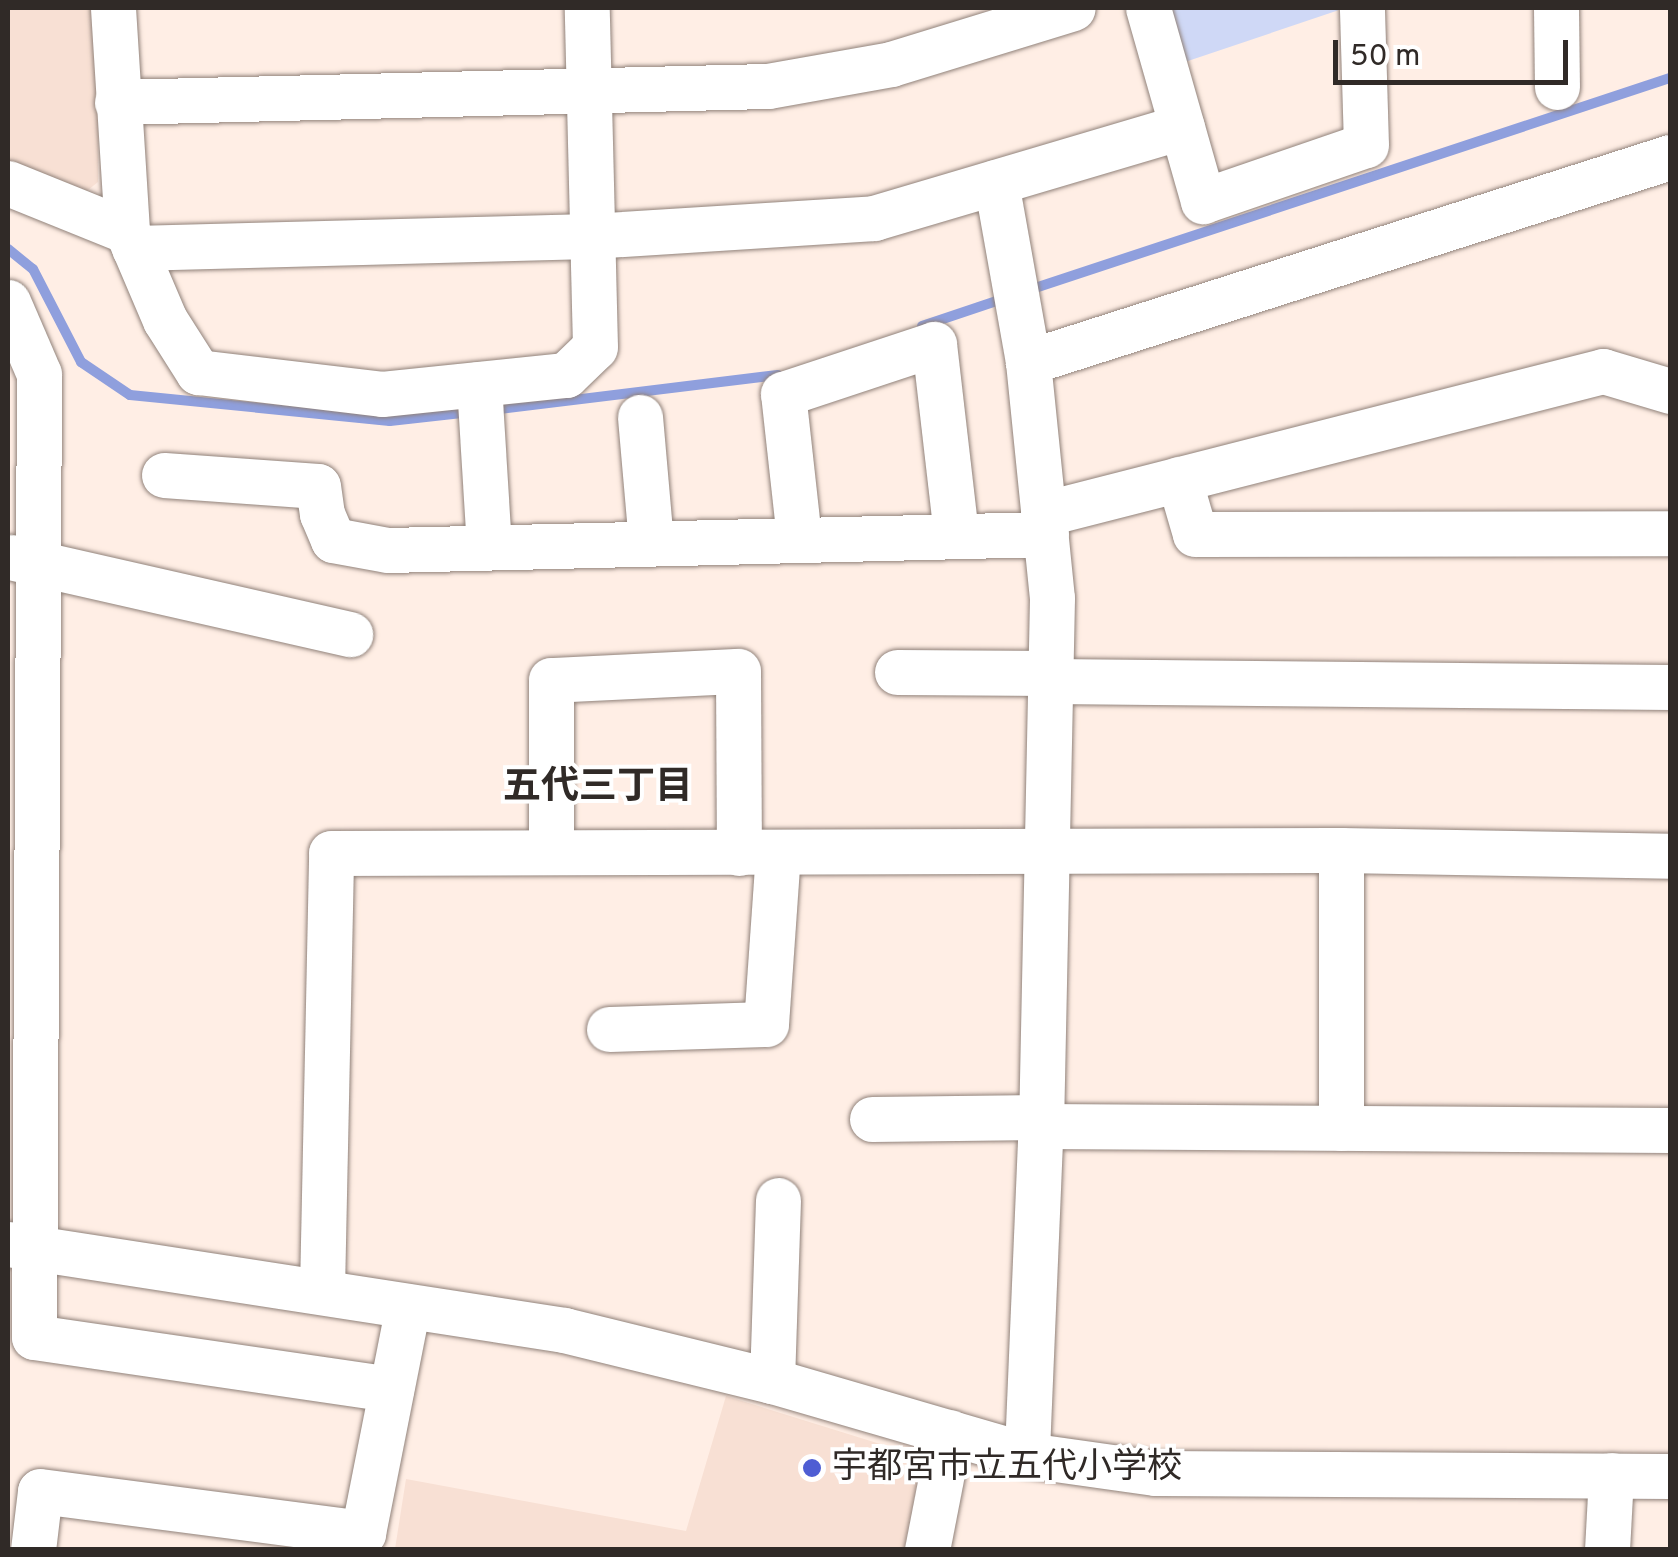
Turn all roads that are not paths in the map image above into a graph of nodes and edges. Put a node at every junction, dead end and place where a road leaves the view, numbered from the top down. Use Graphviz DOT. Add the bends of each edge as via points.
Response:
graph roads {
  1 [pos="113,8"];
  2 [pos="587,8"];
  3 [pos="1073,8"];
  4 [pos="1148,8"];
  5 [pos="1362,8"];
  6 [pos="1556,8"];
  7 [pos="1557,88"];
  8 [pos="589,90"];
  9 [pos="117,102"];
  10 [pos="1182,127"];
  11 [pos="1670,157"];
  12 [pos="996,182"];
  13 [pos="8,183"];
  14 [pos="590,236"];
  15 [pos="130,239"];
  16 [pos="8,302"];
  17 [pos="1028,362"];
  18 [pos="479,384"];
  19 [pos="1670,391"];
  20 [pos="640,417"];
  21 [pos="164,475"];
  22 [pos="1179,479"];
  23 [pos="1044,524"];
  24 [pos="1670,532"];
  25 [pos="956,534"];
  26 [pos="799,538"];
  27 [pos="651,543"];
  28 [pos="489,547"];
  29 [pos="22,559"];
  30 [pos="350,634"];
  31 [pos="897,672"];
  32 [pos="1050,677"];
  33 [pos="1670,688"];
  34 [pos="1341,850"];
  35 [pos="551,852"];
  36 [pos="1048,853"];
  37 [pos="759,854"];
  38 [pos="1670,856"];
  39 [pos="609,1029"];
  40 [pos="1041,1118"];
  41 [pos="872,1119"];
  42 [pos="1340,1128"];
  43 [pos="1670,1130"];
  44 [pos="778,1200"];
  45 [pos="21,1246"];
  46 [pos="322,1290"];
  47 [pos="408,1306"];
  48 [pos="772,1381"];
  49 [pos="391,1389"];
  50 [pos="950,1432"];
  51 [pos="1028,1455"];
  52 [pos="1611,1475"];
  53 [pos="1670,1476"];
  54 [pos="361,1541"];
  55 [pos="1607,1548"];
  56 [pos="33,1550"];
  57 [pos="927,1550"];
  1 -- 9 [label="street"];
  2 -- 8 [label="street"];
  3 -- 8 [label="street" via="891,64 768,86"];
  4 -- 10 [label="street"];
  5 -- 10 [label="street" via="1366,145 1203,201"];
  6 -- 7 [label="street"];
  8 -- 9 [label="street"];
  8 -- 14 [label="street"];
  9 -- 15 [label="street"];
  10 -- 12 [label="street"];
  11 -- 17 [label="street"];
  12 -- 14 [label="street" via="874,218"];
  12 -- 17 [label="street"];
  13 -- 15 [label="street"];
  14 -- 15 [label="street"];
  14 -- 18 [label="street" via="595,347 566,376"];
  15 -- 18 [label="street" via="165,320 198,372 382,394"];
  16 -- 29 [label="street" via="39,374"];
  17 -- 23 [label="street"];
  18 -- 28 [label="street"];
  19 -- 22 [label="street" via="1603,371"];
  20 -- 27 [label="street"];
  21 -- 28 [label="street" via="318,486 333,540 388,550"];
  22 -- 23 [label="street"];
  22 -- 24 [label="street" via="1195,534"];
  23 -- 25 [label="street"];
  23 -- 32 [label="street" via="1052,598"];
  25 -- 26 [label="street"];
  25 -- 26 [label="street" via="934,344 782,394"];
  26 -- 27 [label="street"];
  27 -- 28 [label="street"];
  29 -- 30 [label="street"];
  29 -- 45 [label="street"];
  31 -- 32 [label="street"];
  32 -- 33 [label="street"];
  32 -- 36 [label="street"];
  34 -- 36 [label="street"];
  34 -- 38 [label="street"];
  34 -- 42 [label="street"];
  35 -- 37 [label="street"];
  35 -- 37 [label="street" via="550,680 738,671"];
  35 -- 46 [label="street" via="331,853"];
  36 -- 37 [label="street"];
  36 -- 40 [label="street"];
  37 -- 39 [label="street" via="766,1024"];
  40 -- 41 [label="street"];
  40 -- 42 [label="street" via="1041,1126"];
  40 -- 51 [label="street"];
  42 -- 43 [label="street"];
  44 -- 48 [label="street"];
  45 -- 46 [label="street"];
  45 -- 49 [label="street" via="34,1337"];
  46 -- 47 [label="street"];
  47 -- 48 [label="street" via="564,1330"];
  47 -- 49 [label="street"];
  48 -- 50 [label="street"];
  49 -- 54 [label="street"];
  50 -- 51 [label="street"];
  50 -- 57 [label="street"];
  51 -- 52 [label="street" via="1155,1474"];
  52 -- 53 [label="street"];
  52 -- 55 [label="street"];
  54 -- 56 [label="street" via="40,1491"];
}
